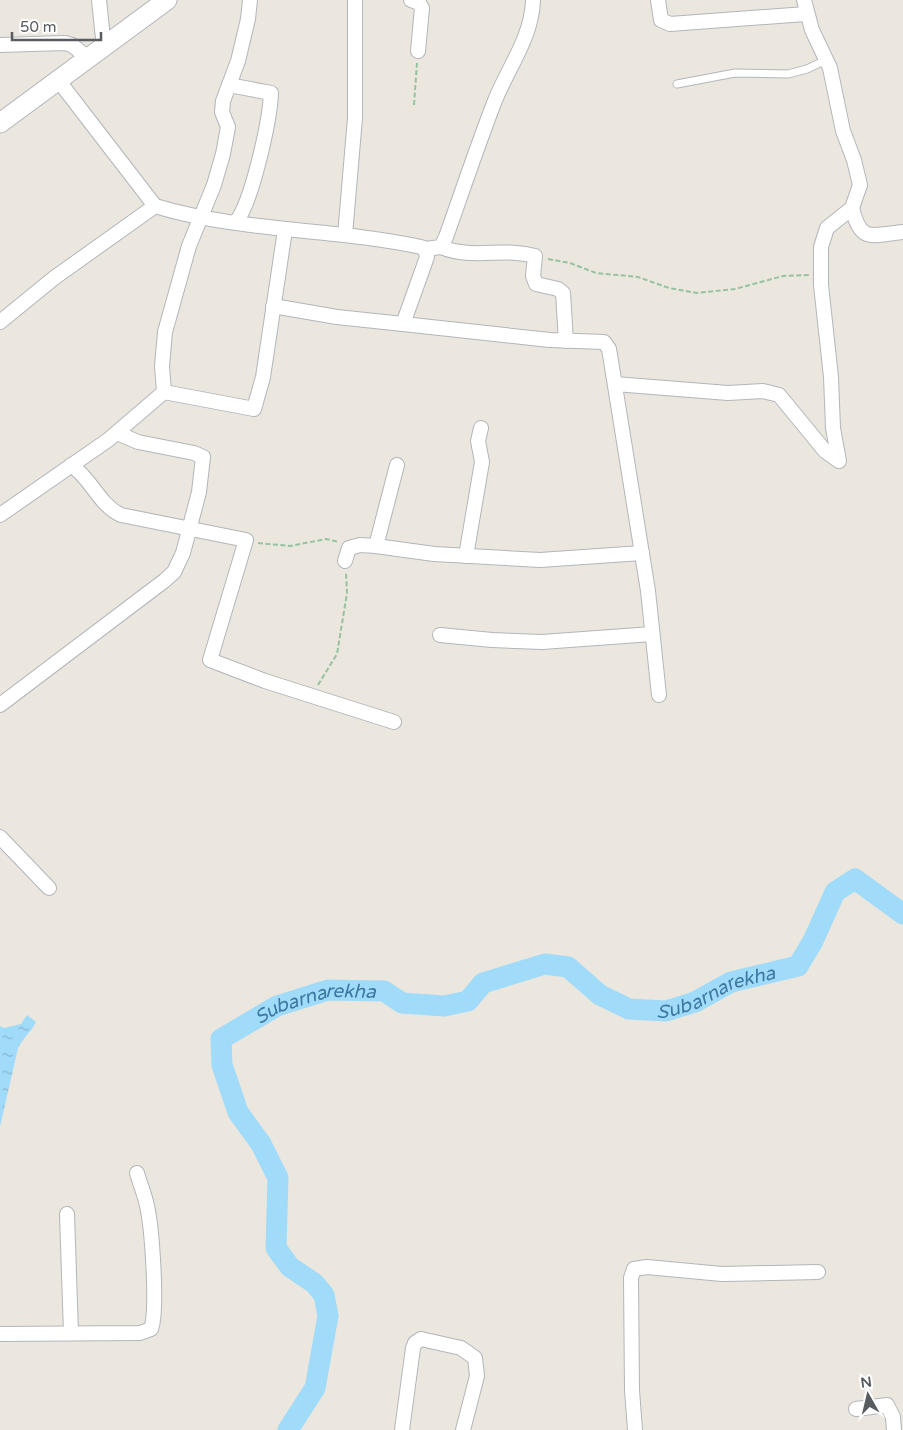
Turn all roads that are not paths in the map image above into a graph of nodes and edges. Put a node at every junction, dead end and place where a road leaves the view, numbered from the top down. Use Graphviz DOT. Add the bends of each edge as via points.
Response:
graph roads {
  1 [pos="99,0"];
  2 [pos="166,0"];
  3 [pos="250,0"];
  4 [pos="355,0"];
  5 [pos="410,0"];
  6 [pos="533,0"];
  7 [pos="658,0"];
  8 [pos="805,7"];
  9 [pos="0,45"];
  10 [pos="104,48"];
  11 [pos="418,51"];
  12 [pos="89,59"];
  13 [pos="826,60"];
  14 [pos="58,80"];
  15 [pos="677,84"];
  16 [pos="229,85"];
  17 [pos="0,123"];
  18 [pos="154,206"];
  19 [pos="852,208"];
  20 [pos="202,217"];
  21 [pos="236,222"];
  22 [pos="285,230"];
  23 [pos="903,232"];
  24 [pos="345,235"];
  25 [pos="440,246"];
  26 [pos="425,249"];
  27 [pos="273,306"];
  28 [pos="0,322"];
  29 [pos="403,324"];
  30 [pos="566,341"];
  31 [pos="615,384"];
  32 [pos="164,392"];
  33 [pos="481,428"];
  34 [pos="117,434"];
  35 [pos="397,465"];
  36 [pos="71,466"];
  37 [pos="0,515"];
  38 [pos="188,530"];
  39 [pos="376,546"];
  40 [pos="642,553"];
  41 [pos="466,556"];
  42 [pos="345,561"];
  43 [pos="652,634"];
  44 [pos="440,635"];
  45 [pos="659,695"];
  46 [pos="0,704"];
  47 [pos="394,722"];
  48 [pos="0,837"];
  49 [pos="49,888"];
  50 [pos="137,1173"];
  51 [pos="68,1214"];
  52 [pos="818,1272"];
  53 [pos="71,1333"];
  54 [pos="0,1334"];
  55 [pos="856,1409"];
  56 [pos="402,1430"];
  57 [pos="463,1430"];
  58 [pos="635,1430"];
  59 [pos="894,1430"];
  1 -- 10 [label="street"];
  2 -- 10 [label="street"];
  3 -- 16 [label="street" via="250,13"];
  4 -- 24 [label="street" via="355,118"];
  5 -- 11 [label="street" via="422,8"];
  6 -- 25 [label="street" via="521,45 494,103"];
  7 -- 8 [label="street" via="664,23"];
  8 -- 13 [label="street"];
  9 -- 12 [label="street" via="66,43"];
  10 -- 12 [label="street"];
  12 -- 14 [label="street"];
  13 -- 15 [label="lane" via="788,74 735,74"];
  13 -- 19 [label="street" via="832,73 843,131 858,172 860,185"];
  14 -- 17 [label="street"];
  14 -- 18 [label="street"];
  16 -- 20 [label="street" via="222,107 228,132"];
  16 -- 21 [label="street" via="270,93 266,132 244,206"];
  18 -- 20 [label="street"];
  18 -- 28 [label="street" via="54,278"];
  19 -- 23 [label="street" via="862,232 878,235"];
  19 -- 31 [label="street" via="827,228 821,247 833,428 839,461 824,451 779,395 763,391 728,393"];
  20 -- 21 [label="street"];
  20 -- 32 [label="street" via="189,246 165,332"];
  21 -- 22 [label="street"];
  22 -- 24 [label="street"];
  22 -- 27 [label="street"];
  24 -- 26 [label="street" via="389,240"];
  25 -- 26 [label="street"];
  25 -- 30 [label="street" via="484,255 508,251 535,256 533,276 536,284 564,293"];
  26 -- 29 [label="street" via="427,257"];
  27 -- 29 [label="street"];
  27 -- 32 [label="street" via="264,377 254,409"];
  29 -- 30 [label="street"];
  30 -- 31 [label="street" via="604,342 609,349"];
  31 -- 40 [label="street"];
  32 -- 34 [label="street"];
  33 -- 41 [label="street" via="478,440 482,462"];
  34 -- 36 [label="street"];
  34 -- 38 [label="street" via="138,442 202,455 199,492"];
  35 -- 39 [label="street"];
  36 -- 37 [label="street"];
  36 -- 38 [label="street" via="84,476 115,513"];
  38 -- 46 [label="street" via="180,564 170,576"];
  38 -- 47 [label="street" via="246,540 210,660"];
  39 -- 41 [label="street"];
  39 -- 42 [label="street" via="351,546"];
  40 -- 41 [label="street" via="540,560"];
  40 -- 43 [label="street"];
  43 -- 44 [label="street" via="550,642"];
  43 -- 45 [label="street"];
  48 -- 49 [label="street"];
  50 -- 53 [label="street" via="151,1231 154,1310 151,1329 140,1333"];
  51 -- 53 [label="street"];
  52 -- 58 [label="street" via="722,1274 647,1267 634,1269 631,1278"];
  53 -- 54 [label="street"];
  55 -- 59 [label="street" via="887,1405 893,1417"];
  56 -- 57 [label="street" via="413,1348 421,1338 461,1348 475,1358 477,1376"];
}
